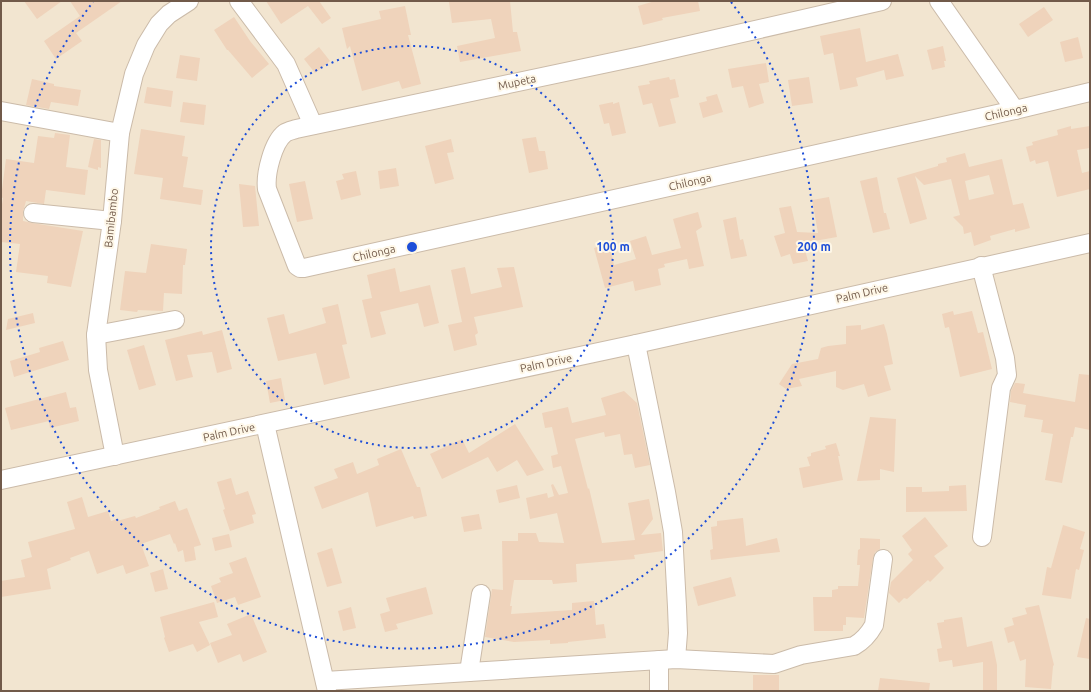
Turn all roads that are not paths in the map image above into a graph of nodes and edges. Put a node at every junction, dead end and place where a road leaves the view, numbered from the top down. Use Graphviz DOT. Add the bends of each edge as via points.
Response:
graph roads {
  1 [pos="189,1"];
  2 [pos="239,1"];
  3 [pos="882,1"];
  4 [pos="939,1"];
  5 [pos="1090,92"];
  6 [pos="1015,110"];
  7 [pos="1,111"];
  8 [pos="314,125"];
  9 [pos="120,133"];
  10 [pos="33,213"];
  11 [pos="112,221"];
  12 [pos="1090,243"];
  13 [pos="294,259"];
  14 [pos="981,266"];
  15 [pos="175,320"];
  16 [pos="96,335"];
  17 [pos="636,344"];
  18 [pos="265,424"];
  19 [pos="115,456"];
  20 [pos="1,480"];
  21 [pos="982,537"];
  22 [pos="883,559"];
  23 [pos="481,594"];
  24 [pos="668,660"];
  25 [pos="469,672"];
  26 [pos="326,686"];
  27 [pos="659,691"];
  1 -- 9 [label="street, Bamibambo" via="159,24 146,45 134,74"];
  2 -- 8 [label="street" via="286,64"];
  3 -- 8 [label="street, Mupeta"];
  4 -- 6 [label="street"];
  5 -- 6 [label="street, Chilonga"];
  6 -- 13 [label="street, Chilonga" via="304,268 297,266"];
  7 -- 9 [label="street"];
  8 -- 13 [label="street, Mupeta" via="285,133 279,139 274,146 266,181"];
  9 -- 11 [label="street, Bamibambo"];
  10 -- 11 [label="street"];
  11 -- 16 [label="street, Bamibambo"];
  12 -- 14 [label="street, Palm Drive"];
  14 -- 17 [label="street, Palm Drive"];
  14 -- 21 [label="street" via="1007,375 1001,388"];
  15 -- 16 [label="street"];
  16 -- 19 [label="street, Bamibambo" via="98,370"];
  17 -- 18 [label="street, Palm Drive"];
  17 -- 24 [label="street" via="672,532 678,633"];
  18 -- 19 [label="street, Palm Drive"];
  18 -- 26 [label="street"];
  19 -- 20 [label="street, Palm Drive"];
  22 -- 24 [label="street" via="874,625 869,634 854,646 774,664"];
  23 -- 25 [label="street"];
  24 -- 25 [label="street"];
  24 -- 27 [label="street"];
  25 -- 26 [label="street"];
}
